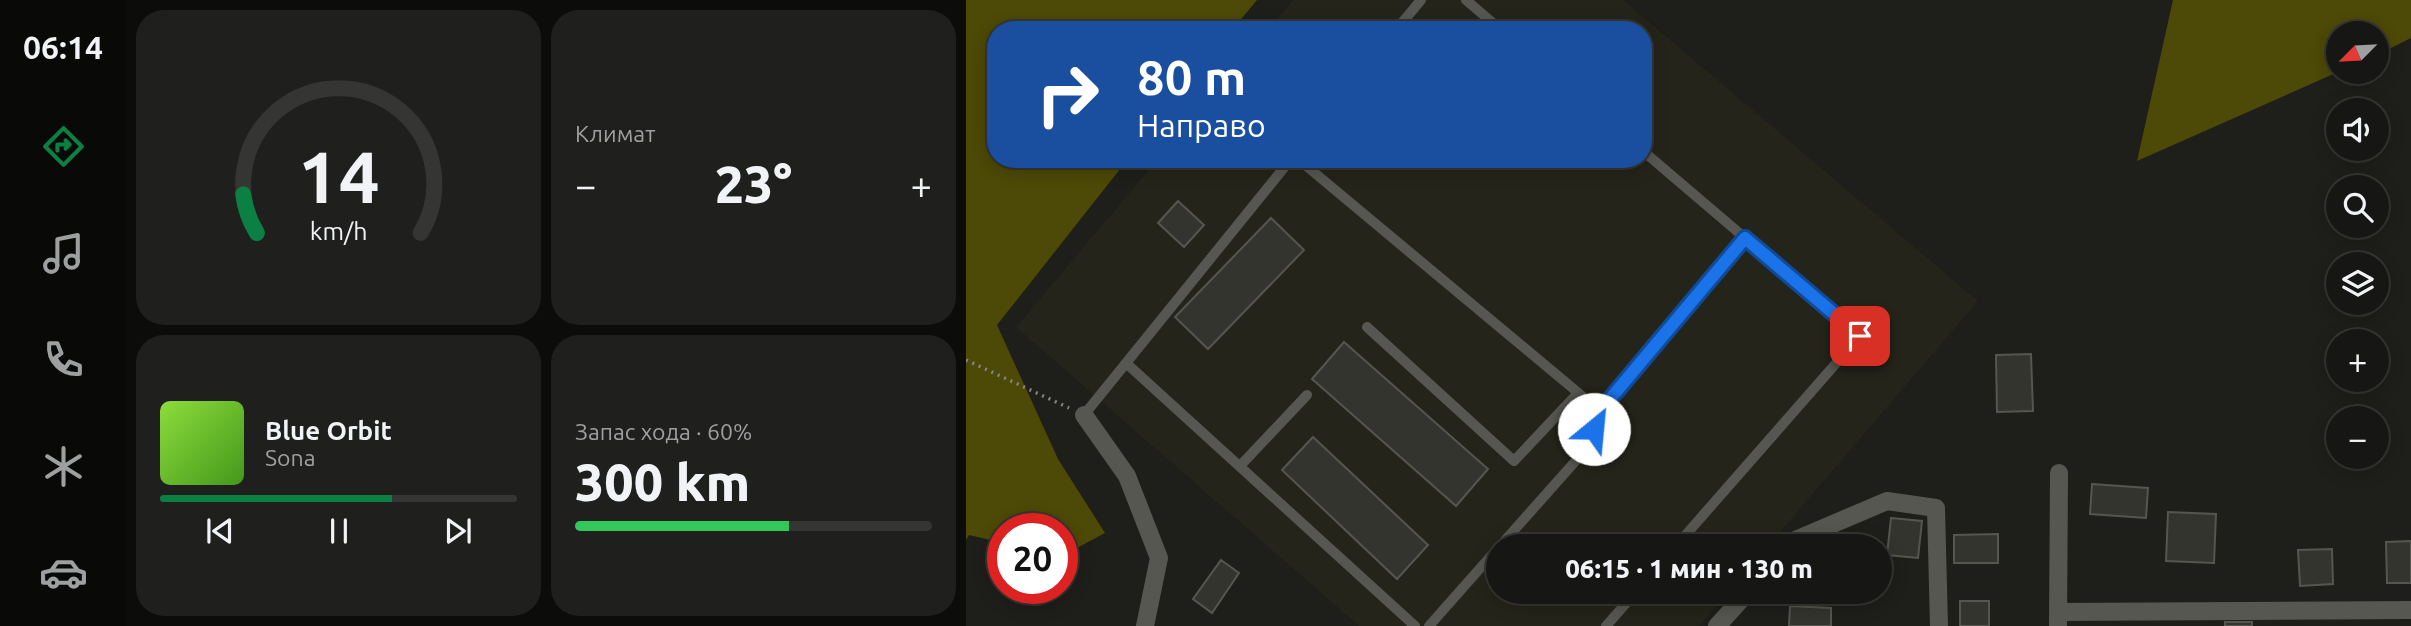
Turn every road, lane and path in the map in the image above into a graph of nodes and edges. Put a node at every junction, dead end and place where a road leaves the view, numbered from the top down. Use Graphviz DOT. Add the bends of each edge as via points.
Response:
graph roads {
  1 [pos="1421,0"];
  2 [pos="1466,0"];
  3 [pos="1404,21"];
  4 [pos="1490,21"];
  5 [pos="1652,159"];
  6 [pos="1284,168"];
  7 [pos="1309,168"];
  8 [pos="1745,238"];
  9 [pos="1367,327"];
  10 [pos="966,360"];
  11 [pos="1126,363"];
  12 [pos="1578,393"];
  13 [pos="1307,395"];
  14 [pos="1600,411"];
  15 [pos="1084,415"];
  16 [pos="1240,466"];
  17 [pos="2059,473"];
  18 [pos="1511,534"];
  19 [pos="1687,534"];
  20 [pos="1810,534"];
  21 [pos="1486,562"];
  22 [pos="1625,604"];
  23 [pos="1737,604"];
  24 [pos="2411,610"];
  25 [pos="2058,619"];
  26 [pos="1145,626"];
  27 [pos="1415,626"];
  28 [pos="1429,626"];
  29 [pos="1606,626"];
  30 [pos="1717,626"];
  31 [pos="1939,626"];
  1 -- 3 [label="lane"];
  2 -- 4 [label="lane"];
  5 -- 8 [label="lane"];
  6 -- 11 [label="lane"];
  7 -- 12 [label="lane"];
  8 -- 14 [label="lane"];
  8 -- 19 [label="lane" via="1860,336"];
  9 -- 12 [label="lane" via="1514,461"];
  10 -- 15 [label="path"];
  11 -- 15 [label="lane"];
  11 -- 16 [label="lane"];
  12 -- 14 [label="lane"];
  13 -- 16 [label="lane"];
  14 -- 18 [label="lane" via="1588,447"];
  15 -- 26 [label="street" via="1127,477 1160,558"];
  16 -- 27 [label="lane"];
  17 -- 25 [label="street"];
  20 -- 31 [label="street" via="1888,501 1936,508"];
  21 -- 28 [label="lane"];
  22 -- 29 [label="lane"];
  23 -- 30 [label="street"];
  24 -- 25 [label="street"];
}
